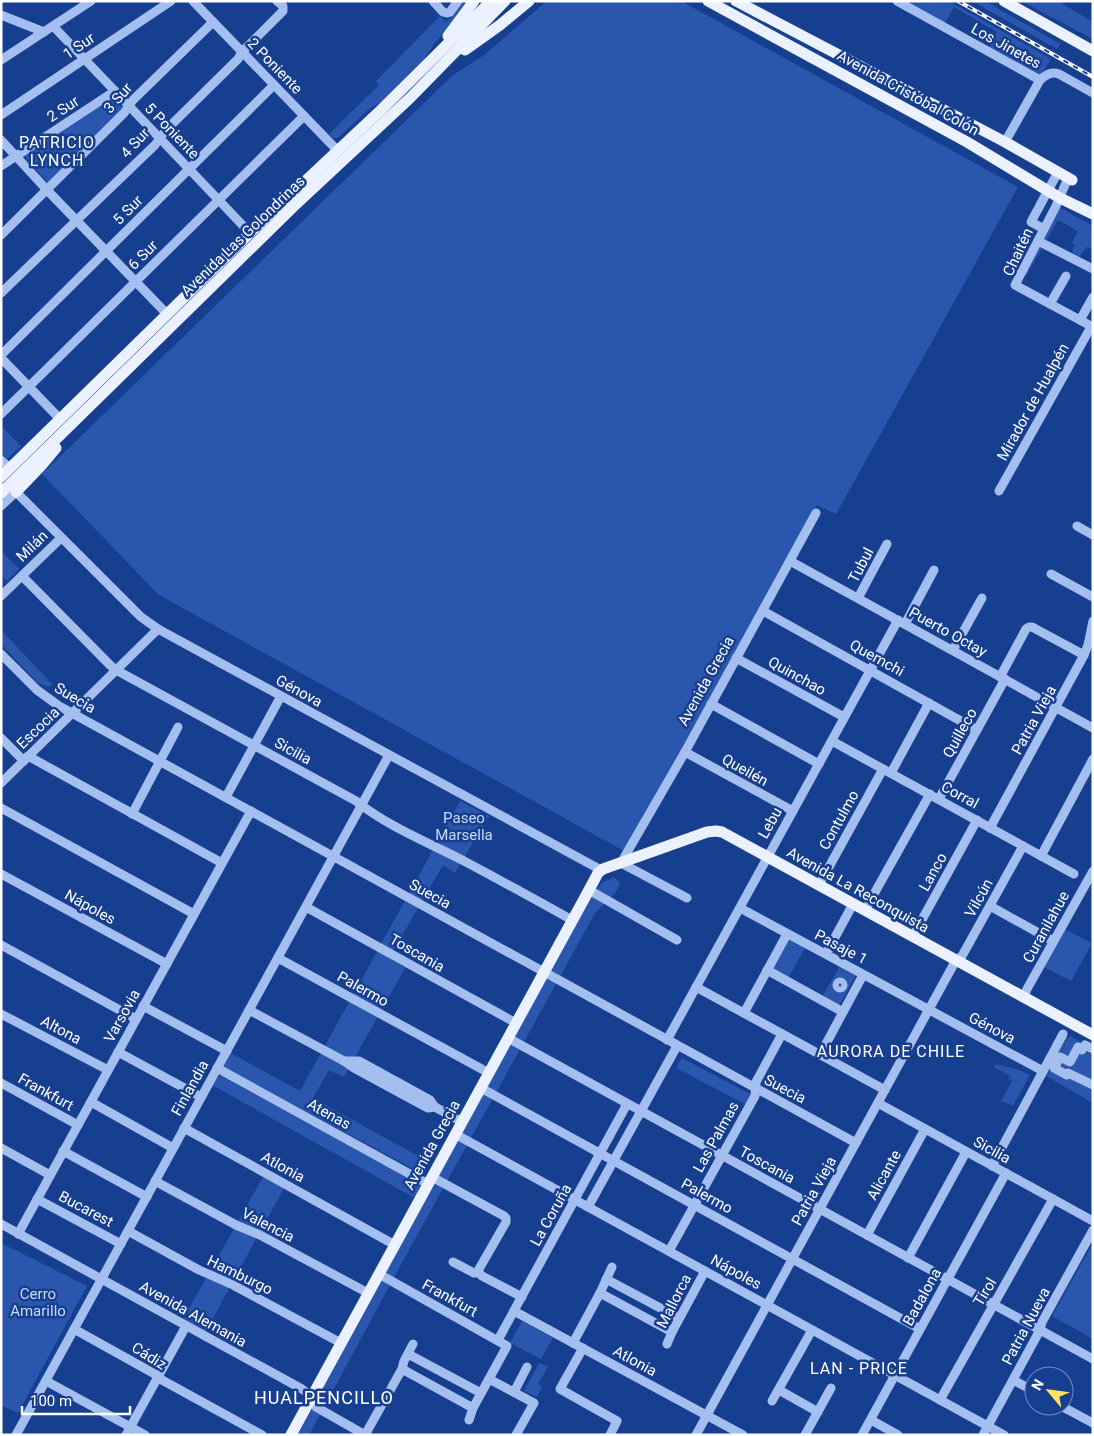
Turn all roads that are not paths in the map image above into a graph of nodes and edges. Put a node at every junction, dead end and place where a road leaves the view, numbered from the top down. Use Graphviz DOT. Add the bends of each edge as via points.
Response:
graph roads {
  1 [pos="171,1"];
  2 [pos="193,1"];
  3 [pos="433,1"];
  4 [pos="458,1"];
  5 [pos="474,1"];
  6 [pos="491,1"];
  7 [pos="505,1"];
  8 [pos="529,1"];
  9 [pos="708,1"];
  10 [pos="736,1"];
  11 [pos="897,1"];
  12 [pos="1004,1"];
  13 [pos="87,2"];
  14 [pos="280,4"];
  15 [pos="1,15"];
  16 [pos="213,22"];
  17 [pos="53,26"];
  18 [pos="44,32"];
  19 [pos="1093,50"];
  20 [pos="242,52"];
  21 [pos="85,59"];
  22 [pos="1,60"];
  23 [pos="447,62"];
  24 [pos="428,64"];
  25 [pos="1040,80"];
  26 [pos="274,85"];
  27 [pos="115,91"];
  28 [pos="1093,93"];
  29 [pos="129,106"];
  30 [pos="1,115"];
  31 [pos="304,116"];
  32 [pos="160,138"];
  33 [pos="1,140"];
  34 [pos="1005,142"];
  35 [pos="337,150"];
  36 [pos="16,156"];
  37 [pos="1,166"];
  38 [pos="189,169"];
  39 [pos="1066,177"];
  40 [pos="47,190"];
  41 [pos="1049,191"];
  42 [pos="1060,198"];
  43 [pos="219,200"];
  44 [pos="1093,214"];
  45 [pos="76,221"];
  46 [pos="1044,229"];
  47 [pos="250,233"];
  48 [pos="1,234"];
  49 [pos="1038,241"];
  50 [pos="250,249"];
  51 [pos="106,252"];
  52 [pos="1093,269"];
  53 [pos="1066,276"];
  54 [pos="135,282"];
  55 [pos="1,293"];
  56 [pos="1093,297"];
  57 [pos="1050,304"];
  58 [pos="167,314"];
  59 [pos="1080,320"];
  60 [pos="1092,327"];
  61 [pos="1,356"];
  62 [pos="29,387"];
  63 [pos="1,414"];
  64 [pos="64,423"];
  65 [pos="1,460"];
  66 [pos="6,473"];
  67 [pos="999,491"];
  68 [pos="16,492"];
  69 [pos="1,493"];
  70 [pos="1,506"];
  71 [pos="816,513"];
  72 [pos="1077,526"];
  73 [pos="1093,535"];
  74 [pos="61,538"];
  75 [pos="887,544"];
  76 [pos="790,561"];
  77 [pos="934,570"];
  78 [pos="1051,574"];
  79 [pos="22,576"];
  80 [pos="1,596"];
  81 [pos="1093,597"];
  82 [pos="858,598"];
  83 [pos="982,598"];
  84 [pos="763,611"];
  85 [pos="901,622"];
  86 [pos="1093,622"];
  87 [pos="158,630"];
  88 [pos="953,650"];
  89 [pos="1,654"];
  90 [pos="1084,655"];
  91 [pos="736,658"];
  92 [pos="116,670"];
  93 [pos="870,670"];
  94 [pos="1003,678"];
  95 [pos="281,696"];
  96 [pos="929,703"];
  97 [pos="711,704"];
  98 [pos="1056,707"];
  99 [pos="72,714"];
  100 [pos="844,717"];
  101 [pos="178,726"];
  102 [pos="1093,728"];
  103 [pos="977,730"];
  104 [pos="1,738"];
  105 [pos="832,740"];
  106 [pos="254,745"];
  107 [pos="685,752"];
  108 [pos="389,755"];
  109 [pos="26,759"];
  110 [pos="1093,759"];
  111 [pos="159,761"];
  112 [pos="819,764"];
  113 [pos="887,771"];
  114 [pos="1,783"];
  115 [pos="930,794"];
  116 [pos="226,797"];
  117 [pos="939,800"];
  118 [pos="361,806"];
  119 [pos="1,808"];
  120 [pos="251,811"];
  121 [pos="793,811"];
  122 [pos="132,814"];
  123 [pos="977,820"];
  124 [pos="990,828"];
  125 [pos="1023,846"];
  126 [pos="333,856"];
  127 [pos="1041,856"];
  128 [pos="768,857"];
  129 [pos="222,863"];
  130 [pos="621,863"];
  131 [pos="601,870"];
  132 [pos="1093,871"];
  133 [pos="1,874"];
  134 [pos="1074,874"];
  135 [pos="819,885"];
  136 [pos="589,890"];
  137 [pos="686,898"];
  138 [pos="853,904"];
  139 [pos="306,906"];
  140 [pos="990,906"];
  141 [pos="740,908"];
  142 [pos="865,910"];
  143 [pos="194,914"];
  144 [pos="572,920"];
  145 [pos="787,934"];
  146 [pos="913,936"];
  147 [pos="678,940"];
  148 [pos="1053,941"];
  149 [pos="1,945"];
  150 [pos="826,954"];
  151 [pos="278,958"];
  152 [pos="956,960"];
  153 [pos="166,964"];
  154 [pos="767,970"];
  155 [pos="544,972"];
  156 [pos="863,975"];
  157 [pos="696,987"];
  158 [pos="1024,998"];
  159 [pos="143,1006"];
  160 [pos="249,1010"];
  161 [pos="928,1010"];
  162 [pos="843,1012"];
  163 [pos="744,1013"];
  164 [pos="1,1014"];
  165 [pos="136,1019"];
  166 [pos="516,1023"];
  167 [pos="782,1034"];
  168 [pos="1063,1034"];
  169 [pos="1093,1035"];
  170 [pos="508,1038"];
  171 [pos="667,1040"];
  172 [pos="677,1046"];
  173 [pos="1093,1049"];
  174 [pos="226,1051"];
  175 [pos="118,1052"];
  176 [pos="820,1055"];
  177 [pos="217,1068"];
  178 [pos="108,1070"];
  179 [pos="1043,1071"];
  180 [pos="489,1073"];
  181 [pos="1,1083"];
  182 [pos="1093,1085"];
  183 [pos="481,1088"];
  184 [pos="756,1089"];
  185 [pos="885,1090"];
  186 [pos="201,1097"];
  187 [pos="91,1102"];
  188 [pos="878,1103"];
  189 [pos="628,1104"];
  190 [pos="641,1111"];
  191 [pos="462,1122"];
  192 [pos="78,1125"];
  193 [pos="184,1128"];
  194 [pos="925,1129"];
  195 [pos="455,1134"];
  196 [pos="856,1143"];
  197 [pos="1,1148"];
  198 [pos="174,1148"];
  199 [pos="63,1151"];
  200 [pos="966,1152"];
  201 [pos="600,1154"];
  202 [pos="722,1156"];
  203 [pos="614,1161"];
  204 [pos="992,1166"];
  205 [pos="1006,1173"];
  206 [pos="50,1175"];
  207 [pos="430,1180"];
  208 [pos="156,1181"];
  209 [pos="147,1197"];
  210 [pos="37,1199"];
  211 [pos="1053,1199"];
  212 [pos="575,1200"];
  213 [pos="694,1205"];
  214 [pos="588,1207"];
  215 [pos="819,1209"];
  216 [pos="1093,1221"];
  217 [pos="1,1224"];
  218 [pos="128,1230"];
  219 [pos="1093,1230"];
  220 [pos="18,1234"];
  221 [pos="867,1235"];
  222 [pos="121,1244"];
  223 [pos="395,1245"];
  224 [pos="669,1251"];
  225 [pos="908,1258"];
  226 [pos="792,1259"];
  227 [pos="453,1262"];
  228 [pos="612,1267"];
  229 [pos="705,1271"];
  230 [pos="479,1273"];
  231 [pos="379,1274"];
  232 [pos="101,1279"];
  233 [pos="606,1279"];
  234 [pos="947,1279"];
  235 [pos="600,1293"];
  236 [pos="368,1294"];
  237 [pos="522,1297"];
  238 [pos="767,1305"];
  239 [pos="994,1305"];
  240 [pos="514,1311"];
  241 [pos="679,1318"];
  242 [pos="186,1326"];
  243 [pos="74,1328"];
  244 [pos="920,1329"];
  245 [pos="812,1330"];
  246 [pos="1040,1330"];
  247 [pos="672,1332"];
  248 [pos="498,1340"];
  249 [pos="341,1343"];
  250 [pos="573,1343"];
  251 [pos="413,1344"];
  252 [pos="667,1344"];
  253 [pos="583,1348"];
  254 [pos="408,1354"];
  255 [pos="1093,1359"];
  256 [pos="526,1367"];
  257 [pos="402,1369"];
  258 [pos="895,1375"];
  259 [pos="158,1377"];
  260 [pos="489,1379"];
  261 [pos="1013,1380"];
  262 [pos="46,1381"];
  263 [pos="1024,1386"];
  264 [pos="831,1388"];
  265 [pos="779,1390"];
  266 [pos="514,1392"];
  267 [pos="481,1394"];
  268 [pos="310,1400"];
  269 [pos="940,1400"];
  270 [pos="772,1401"];
  271 [pos="473,1408"];
  272 [pos="818,1412"];
  273 [pos="1074,1413"];
  274 [pos="706,1416"];
  275 [pos="469,1420"];
  276 [pos="871,1420"];
  277 [pos="1093,1424"];
  278 [pos="988,1426"];
  279 [pos="128,1431"];
  280 [pos="18,1434"];
  281 [pos="144,1435"];
  282 [pos="262,1435"];
  283 [pos="291,1435"];
  284 [pos="365,1435"];
  285 [pos="516,1435"];
  286 [pos="610,1435"];
  287 [pos="696,1435"];
  288 [pos="743,1435"];
  289 [pos="805,1435"];
  290 [pos="862,1435"];
  291 [pos="898,1435"];
  292 [pos="983,1435"];
  293 [pos="1004,1435"];
  1 -- 21 [label="street, 1 Sur"];
  2 -- 16 [label="street, 2 Poniente"];
  3 -- 4 [label="street" via="447,13"];
  5 -- 24 [label="main road"];
  6 -- 24 [label="main road, Avenida Las Golondrinas"];
  7 -- 23 [label="main road, Avenida Las Golondrinas"];
  8 -- 23 [label="main road"];
  9 -- 41 [label="main road, Avenida Cristóbal Colón" via="967,142"];
  10 -- 34 [label="main road, Avenida Cristóbal Colón"];
  11 -- 25 [label="street, Los Jinetes"];
  12 -- 19 [label="main road"];
  13 -- 17 [label="street"];
  14 -- 20 [label="street, 4 Sur" via="282,13"];
  15 -- 18 [label="street"];
  16 -- 20 [label="street, 2 Poniente"];
  16 -- 29 [label="street, 3 Sur"];
  17 -- 18 [label="street"];
  17 -- 21 [label="street, 5 Poniente"];
  18 -- 22 [label="street"];
  20 -- 26 [label="street, 2 Poniente"];
  20 -- 32 [label="street, 4 Sur" via="238,60"];
  21 -- 27 [label="street, 5 Poniente"];
  21 -- 30 [label="street, 1 Sur"];
  23 -- 50 [label="main road, Avenida Las Golondrinas"];
  24 -- 35 [label="main road, Avenida Las Golondrinas"];
  25 -- 28 [label="street" via="1049,73 1055,73"];
  25 -- 34 [label="street, Los Jinetes"];
  26 -- 31 [label="street, 2 Poniente"];
  26 -- 38 [label="street, 5 Sur"];
  27 -- 29 [label="street, 5 Poniente"];
  27 -- 36 [label="street, 2 Sur"];
  29 -- 32 [label="street, 5 Poniente"];
  29 -- 40 [label="street, 3 Sur"];
  31 -- 35 [label="street, 2 Poniente"];
  31 -- 43 [label="street, 6 Sur"];
  32 -- 38 [label="street, 5 Poniente"];
  32 -- 45 [label="street, 4 Sur"];
  33 -- 36 [label="street"];
  34 -- 39 [label="main road, Avenida Cristóbal Colón"];
  35 -- 47 [label="main road, Avenida Las Golondrinas"];
  36 -- 37 [label="street, 2 Sur"];
  36 -- 40 [label="street"];
  38 -- 43 [label="street, 5 Poniente"];
  38 -- 51 [label="street, 5 Sur"];
  39 -- 41 [label="street"];
  39 -- 42 [label="street, Chaitén"];
  40 -- 45 [label="street"];
  40 -- 48 [label="street, 3 Sur"];
  41 -- 42 [label="main road, Avenida Cristóbal Colón"];
  41 -- 46 [label="street" via="1031,222"];
  42 -- 44 [label="main road, Avenida Cristóbal Colón"];
  42 -- 46 [label="street, Chaitén"];
  43 -- 47 [label="street, 5 Poniente"];
  43 -- 54 [label="street, 6 Sur"];
  45 -- 51 [label="street"];
  45 -- 55 [label="street, 4 Sur"];
  46 -- 49 [label="street, Chaitén"];
  47 -- 50 [label="main road"];
  47 -- 58 [label="main road, Avenida Las Golondrinas"];
  49 -- 52 [label="street"];
  49 -- 57 [label="street, Chaitén" via="1015,285"];
  50 -- 64 [label="main road, Avenida Las Golondrinas"];
  51 -- 54 [label="street"];
  51 -- 61 [label="street, 5 Sur"];
  53 -- 57 [label="street"];
  54 -- 58 [label="street"];
  54 -- 62 [label="street, 6 Sur"];
  56 -- 59 [label="street"];
  57 -- 59 [label="street, Chaitén"];
  58 -- 64 [label="main road, Avenida Las Golondrinas"];
  59 -- 60 [label="street, Chaitén"];
  60 -- 67 [label="street, Mirador de Hualpén"];
  61 -- 62 [label="street"];
  62 -- 63 [label="street, 6 Sur"];
  62 -- 64 [label="street"];
  64 -- 66 [label="main road, Avenida Las Golondrinas"];
  64 -- 68 [label="main road" via="46,460"];
  64 -- 69 [label="main road, Avenida Las Golondrinas"];
  65 -- 66 [label="street"];
  68 -- 70 [label="street"];
  68 -- 74 [label="street, Génova"];
  71 -- 76 [label="street, Avenida Grecia"];
  72 -- 73 [label="street"];
  74 -- 79 [label="street, Milán"];
  74 -- 87 [label="street, Génova"];
  75 -- 82 [label="street, Tubul"];
  76 -- 82 [label="street, Puerto Octay"];
  76 -- 84 [label="street, Avenida Grecia"];
  77 -- 85 [label="street, Lebu"];
  78 -- 81 [label="street"];
  79 -- 80 [label="street, Milán"];
  79 -- 92 [label="street, Sicilia"];
  82 -- 85 [label="street, Puerto Octay"];
  83 -- 88 [label="street"];
  84 -- 91 [label="street, Avenida Grecia"];
  84 -- 93 [label="street, Quemchi"];
  85 -- 88 [label="street, Puerto Octay"];
  85 -- 93 [label="street, Lebu"];
  86 -- 90 [label="street, Patria Vieja"];
  87 -- 92 [label="street, Escocia"];
  87 -- 95 [label="street, Génova"];
  88 -- 94 [label="street, Puerto Octay"];
  89 -- 99 [label="street, Suecia" via="42,694"];
  90 -- 94 [label="street, Quilleco" via="1029,626"];
  90 -- 98 [label="street, Patria Vieja"];
  91 -- 97 [label="street, Avenida Grecia"];
  91 -- 100 [label="street, Quinchao"];
  92 -- 99 [label="street, Escocia"];
  92 -- 106 [label="street, Sicilia"];
  93 -- 96 [label="street, Quemchi"];
  93 -- 100 [label="street, Lebu"];
  94 -- 98 [label="street, Puerto Octay"];
  94 -- 103 [label="street, Quilleco"];
  95 -- 106 [label="street"];
  95 -- 108 [label="street, Génova"];
  96 -- 103 [label="street, Quemchi"];
  96 -- 113 [label="street, Contulmo"];
  97 -- 107 [label="street, Avenida Grecia"];
  97 -- 112 [label="street"];
  98 -- 102 [label="street, Puerto Octay"];
  98 -- 124 [label="street, Patria Vieja"];
  99 -- 109 [label="street, Escocia"];
  99 -- 111 [label="street, Suecia"];
  100 -- 105 [label="street, Lebu"];
  101 -- 111 [label="street"];
  103 -- 117 [label="street, Quilleco"];
  104 -- 109 [label="street"];
  105 -- 112 [label="street, Lebu"];
  105 -- 113 [label="street, Corral"];
  106 -- 116 [label="street"];
  106 -- 118 [label="street, Sicilia"];
  107 -- 121 [label="street, Queilén"];
  107 -- 130 [label="street, Avenida Grecia"];
  108 -- 118 [label="street, Finlandia"];
  108 -- 131 [label="street, Génova"];
  109 -- 114 [label="street, Escocia"];
  109 -- 122 [label="street"];
  110 -- 127 [label="street"];
  111 -- 116 [label="street, Suecia"];
  111 -- 122 [label="street"];
  112 -- 121 [label="street, Lebu"];
  113 -- 115 [label="street, Corral"];
  113 -- 135 [label="street, Contulmo"];
  115 -- 117 [label="street, Corral"];
  115 -- 142 [label="street"];
  116 -- 120 [label="street, Suecia"];
  117 -- 123 [label="street, Corral"];
  118 -- 126 [label="street, Finlandia"];
  118 -- 144 [label="street, Sicilia"];
  119 -- 143 [label="street"];
  120 -- 126 [label="street, Suecia"];
  120 -- 129 [label="street, Varsovia"];
  121 -- 128 [label="street, Lebu"];
  122 -- 129 [label="street"];
  123 -- 124 [label="street, Corral"];
  123 -- 146 [label="street, Lanco"];
  124 -- 125 [label="street, Corral"];
  125 -- 127 [label="street, Corral"];
  125 -- 140 [label="street, Vilcún"];
  126 -- 139 [label="street, Finlandia"];
  126 -- 155 [label="street, Suecia"];
  127 -- 134 [label="street, Corral"];
  128 -- 130 [label="main road, Avenida La Reconquista" via="716,831"];
  128 -- 135 [label="main road, Avenida La Reconquista"];
  128 -- 141 [label="street, Lebu"];
  129 -- 143 [label="street, Varsovia"];
  130 -- 131 [label="main road, Avenida La Reconquista"];
  130 -- 137 [label="street"];
  131 -- 136 [label="main road, Avenida Grecia"];
  132 -- 148 [label="street, Curanilahue"];
  133 -- 153 [label="street, Nápoles"];
  135 -- 138 [label="main road, Avenida La Reconquista"];
  136 -- 144 [label="main road, Avenida Grecia"];
  136 -- 147 [label="street"];
  138 -- 142 [label="main road, Avenida La Reconquista"];
  138 -- 150 [label="street"];
  139 -- 151 [label="street, Finlandia"];
  139 -- 166 [label="street, Toscania"];
  140 -- 148 [label="street"];
  140 -- 152 [label="street, Vilcún" via="962,956"];
  141 -- 145 [label="street, Pasaje 1"];
  141 -- 157 [label="street, Lebu"];
  142 -- 146 [label="main road, Avenida La Reconquista"];
  143 -- 153 [label="street, Varsovia"];
  144 -- 155 [label="main road, Avenida Grecia"];
  145 -- 150 [label="street, Pasaje 1"];
  145 -- 154 [label="street"];
  146 -- 152 [label="main road, Avenida La Reconquista"];
  148 -- 158 [label="street, Curanilahue"];
  149 -- 165 [label="street"];
  150 -- 156 [label="street, Pasaje 1"];
  151 -- 160 [label="street, Finlandia"];
  151 -- 180 [label="street, Palermo"];
  152 -- 158 [label="main road, Avenida La Reconquista"];
  152 -- 161 [label="street, Patria Vieja"];
  153 -- 159 [label="street, Varsovia"];
  154 -- 162 [label="street"];
  154 -- 163 [label="street"];
  155 -- 166 [label="main road, Avenida Grecia"];
  155 -- 171 [label="street, Suecia"];
  156 -- 161 [label="street, Pasaje 1"];
  156 -- 162 [label="street"];
  157 -- 163 [label="street"];
  157 -- 171 [label="street, Lebu"];
  158 -- 169 [label="main road, Avenida La Reconquista"];
  159 -- 165 [label="street, Varsovia"];
  159 -- 174 [label="street"];
  160 -- 174 [label="street, Finlandia"];
  160 -- 191 [label="street" via="424,1106 435,1107"];
  161 -- 179 [label="street, Génova"];
  161 -- 185 [label="street, Patria Vieja"];
  162 -- 176 [label="street"];
  163 -- 167 [label="street"];
  164 -- 178 [label="street, Altona"];
  165 -- 175 [label="street, Varsovia"];
  166 -- 170 [label="main road, Avenida Grecia"];
  167 -- 176 [label="street"];
  167 -- 184 [label="street" via="756,1082"];
  168 -- 179 [label="street"];
  170 -- 180 [label="main road, Avenida Grecia"];
  170 -- 189 [label="street, Toscania"];
  171 -- 172 [label="street, Suecia"];
  172 -- 184 [label="street, Suecia"];
  172 -- 190 [label="street, La Coruña"];
  173 -- 182 [label="street" via="1085,1045 1082,1050 1078,1048 1070,1062 1060,1057 1054,1068"];
  174 -- 177 [label="street, Finlandia"];
  175 -- 178 [label="street, Varsovia"];
  175 -- 186 [label="street"];
  176 -- 185 [label="street"];
  177 -- 186 [label="street, Finlandia"];
  177 -- 207 [label="street, Atenas"];
  178 -- 187 [label="street, Varsovia"];
  179 -- 204 [label="street"];
  180 -- 183 [label="main road, Avenida Grecia"];
  181 -- 192 [label="street, Frankfurt"];
  183 -- 191 [label="main road, Avenida Grecia"];
  183 -- 201 [label="street, Palermo"];
  184 -- 196 [label="street, Suecia"];
  184 -- 202 [label="street, Las Palmas"];
  185 -- 188 [label="street, Patria Vieja"];
  186 -- 193 [label="street, Finlandia"];
  187 -- 192 [label="street, Varsovia"];
  187 -- 198 [label="street, Frankfurt"];
  188 -- 194 [label="street, Sicilia"];
  188 -- 196 [label="street, Patria Vieja"];
  189 -- 190 [label="street, Toscania"];
  189 -- 201 [label="street, La Coruña"];
  190 -- 202 [label="street, Toscania"];
  190 -- 203 [label="street, La Coruña"];
  191 -- 195 [label="main road, Avenida Grecia"];
  192 -- 199 [label="street, Varsovia"];
  193 -- 198 [label="street, Finlandia"];
  193 -- 223 [label="street, Atlonia"];
  194 -- 200 [label="street, Sicilia"];
  194 -- 221 [label="street, Alicante"];
  195 -- 207 [label="main road, Avenida Grecia"];
  195 -- 212 [label="street, Nápoles"];
  196 -- 215 [label="street, Patria Vieja"];
  197 -- 206 [label="street"];
  198 -- 208 [label="street, Finlandia"];
  199 -- 206 [label="street, Varsovia"];
  199 -- 209 [label="street"];
  200 -- 204 [label="street, Sicilia"];
  200 -- 225 [label="street, Badalona"];
  201 -- 203 [label="street, Palermo"];
  201 -- 212 [label="street, La Coruña"];
  202 -- 213 [label="street, Las Palmas"];
  202 -- 215 [label="street, Toscania"];
  203 -- 213 [label="street, Palermo"];
  203 -- 214 [label="street, La Coruña"];
  204 -- 205 [label="street, Sicilia"];
  205 -- 211 [label="street, Sicilia"];
  205 -- 234 [label="street, Badalona"];
  206 -- 210 [label="street, Varsovia"];
  207 -- 223 [label="main road, Avenida Grecia"];
  207 -- 230 [label="street, Atenas" via="506,1218"];
  208 -- 209 [label="street, Finlandia"];
  208 -- 236 [label="street, Valencia"];
  209 -- 218 [label="street, Finlandia"];
  210 -- 220 [label="street, Varsovia"];
  210 -- 222 [label="street, Bucarest"];
  211 -- 216 [label="street, Sicilia"];
  211 -- 239 [label="street, Tirol"];
  212 -- 214 [label="street, Nápoles"];
  212 -- 237 [label="street, La Coruña"];
  213 -- 224 [label="street, Las Palmas"];
  213 -- 226 [label="street, Palermo"];
  214 -- 224 [label="street, Nápoles"];
  215 -- 221 [label="street, Toscania"];
  215 -- 226 [label="street, Patria Vieja"];
  217 -- 220 [label="street, Avenida Alemania"];
  218 -- 222 [label="street, Finlandia"];
  218 -- 249 [label="street, Hamburgo"];
  219 -- 246 [label="street, Patria Nueva"];
  220 -- 232 [label="street, Avenida Alemania"];
  221 -- 225 [label="street, Toscania"];
  222 -- 232 [label="street, Finlandia"];
  223 -- 231 [label="main road, Avenida Grecia"];
  224 -- 229 [label="street, Nápoles"];
  225 -- 234 [label="street, Toscania"];
  226 -- 238 [label="street, Patria Vieja"];
  226 -- 244 [label="street, Palermo"];
  227 -- 230 [label="street"];
  228 -- 233 [label="street"];
  229 -- 238 [label="street, Nápoles"];
  229 -- 241 [label="street, Mallorca"];
  230 -- 237 [label="street"];
  231 -- 236 [label="main road, Avenida Grecia"];
  231 -- 248 [label="street, Frankfurt"];
  232 -- 242 [label="street, Avenida Alemania"];
  232 -- 243 [label="street, Finlandia"];
  233 -- 235 [label="street"];
  233 -- 241 [label="street"];
  234 -- 239 [label="street, Toscania"];
  234 -- 244 [label="street, Badalona"];
  235 -- 247 [label="street"];
  235 -- 250 [label="street"];
  236 -- 249 [label="main road, Avenida Grecia"];
  237 -- 240 [label="street, La Coruña"];
  238 -- 245 [label="street, Nápoles"];
  238 -- 274 [label="street, Patria Vieja"];
  239 -- 246 [label="street, Toscania"];
  239 -- 269 [label="street, Tirol"];
  240 -- 248 [label="street, La Coruña"];
  240 -- 250 [label="street, Atlonia"];
  241 -- 247 [label="street, Mallorca"];
  242 -- 259 [label="street"];
  242 -- 268 [label="street, Avenida Alemania" via="302,1389"];
  243 -- 259 [label="street, Cádiz"];
  243 -- 262 [label="street, Finlandia"];
  244 -- 258 [label="street, Badalona"];
  245 -- 258 [label="street, Nápoles"];
  245 -- 265 [label="street"];
  246 -- 255 [label="street, Toscania"];
  246 -- 261 [label="street, Patria Nueva"];
  247 -- 252 [label="street, Mallorca"];
  248 -- 260 [label="street, Frankfurt" via="507,1346"];
  249 -- 268 [label="main road, Avenida Grecia"];
  250 -- 253 [label="street, Atlonia"];
  251 -- 254 [label="street"];
  253 -- 274 [label="street, Atlonia"];
  253 -- 286 [label="street" via="560,1389 617,1421"];
  254 -- 257 [label="street"];
  254 -- 267 [label="street"];
  256 -- 266 [label="street"];
  257 -- 271 [label="street"];
  257 -- 284 [label="street"];
  258 -- 269 [label="street, Nápoles"];
  258 -- 276 [label="street, Badalona"];
  259 -- 279 [label="street"];
  259 -- 282 [label="street, Cádiz"];
  260 -- 266 [label="street"];
  260 -- 267 [label="street"];
  261 -- 263 [label="street"];
  261 -- 278 [label="street, Patria Nueva"];
  262 -- 279 [label="street"];
  262 -- 280 [label="street, Finlandia"];
  264 -- 272 [label="street"];
  265 -- 270 [label="street"];
  265 -- 272 [label="street"];
  266 -- 285 [label="street" via="534,1403"];
  267 -- 271 [label="street"];
  268 -- 283 [label="main road, Avenida Grecia"];
  268 -- 284 [label="street, Avenida Alemania" via="317,1408"];
  269 -- 278 [label="street, Nápoles"];
  271 -- 275 [label="street"];
  272 -- 289 [label="street"];
  273 -- 277 [label="street"];
  274 -- 287 [label="street, Patria Vieja"];
  274 -- 288 [label="street, Atlonia"];
  276 -- 290 [label="street, Badalona"];
  276 -- 291 [label="street"];
  278 -- 292 [label="street, Patria Nueva"];
  278 -- 293 [label="street, Nápoles"];
  279 -- 281 [label="street"];
}
